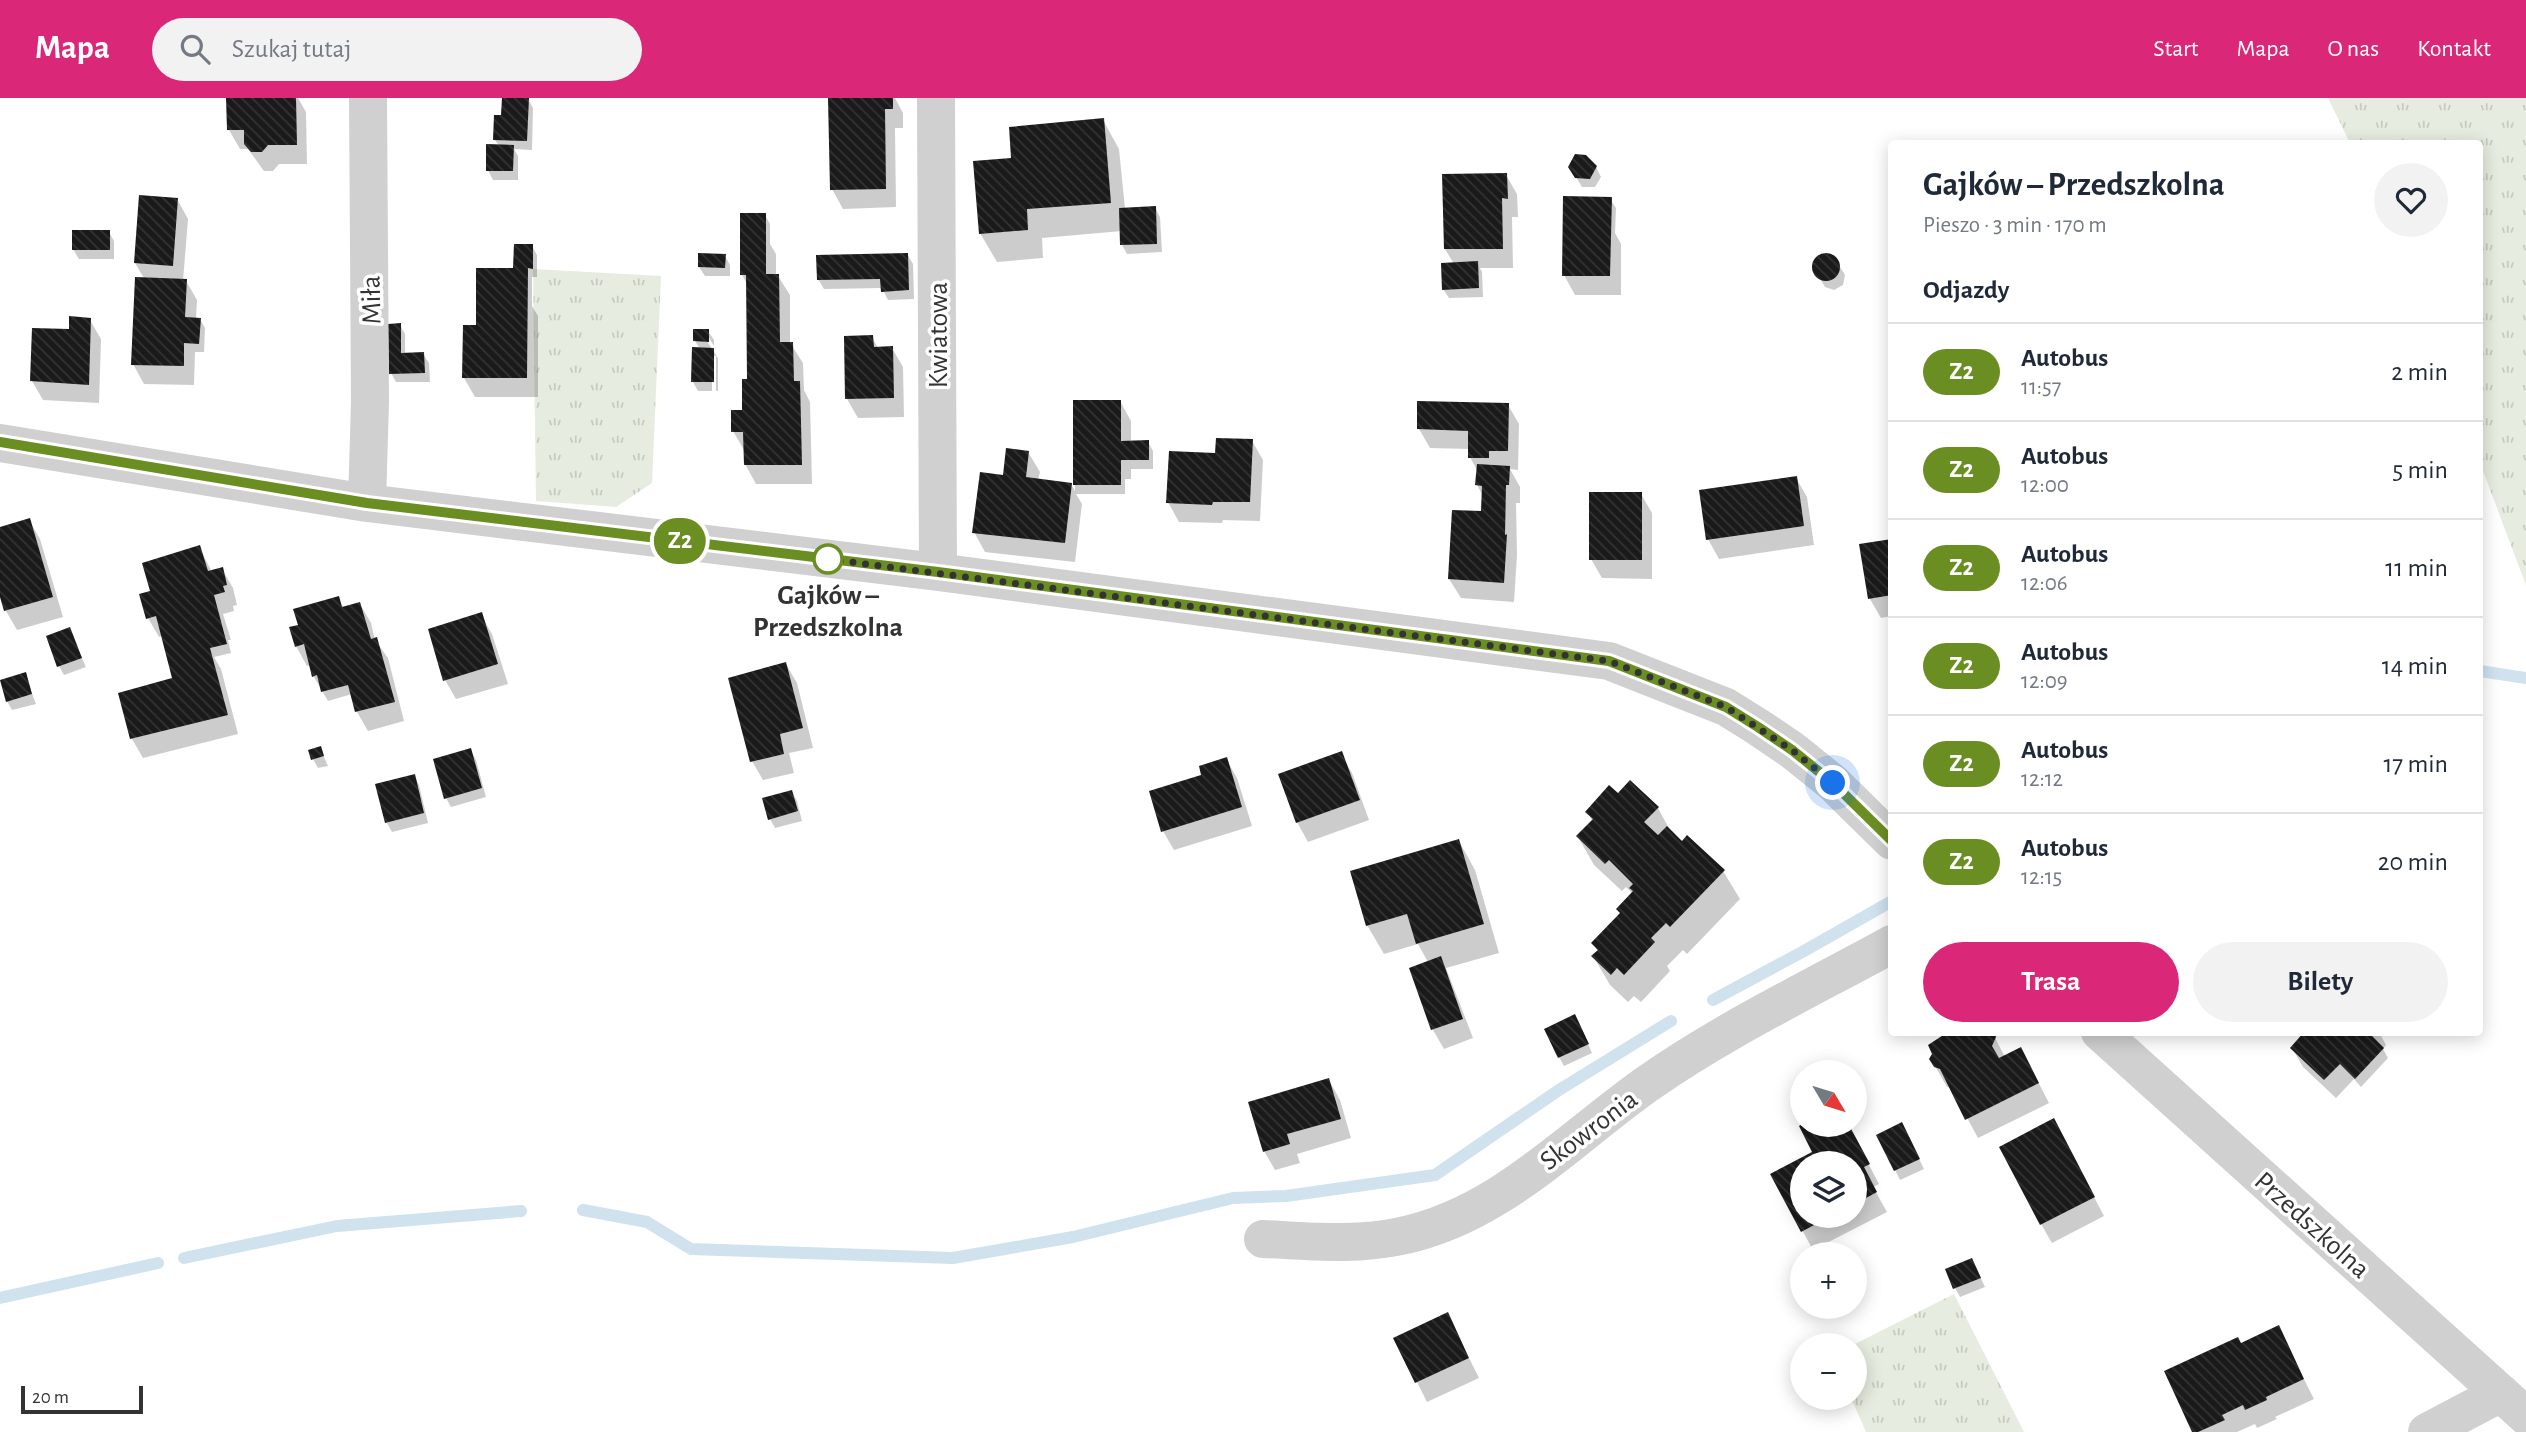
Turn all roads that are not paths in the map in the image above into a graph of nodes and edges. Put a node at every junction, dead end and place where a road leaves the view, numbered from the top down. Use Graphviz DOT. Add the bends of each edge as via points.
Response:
graph roads {
  1 [pos="368,98"];
  2 [pos="936,98"];
  3 [pos="0,443"];
  4 [pos="367,503"];
  5 [pos="938,572"];
  6 [pos="1888,837"];
  7 [pos="1888,946"];
  8 [pos="2104,1036"];
  9 [pos="1263,1239"];
  10 [pos="2513,1405"];
  11 [pos="2427,1432"];
  1 -- 4 [label="street, Miła"];
  2 -- 5 [label="street, Kwiatowa"];
  3 -- 4 [label="street"];
  4 -- 5 [label="street"];
  5 -- 6 [label="street" via="1609,661 1726,707 1792,750"];
  7 -- 9 [label="street, Skowronia" via="1705,1047 1647,1084 1497,1197 1453,1219 1401,1237 1334,1242"];
  8 -- 10 [label="street, Przedszkolna"];
  10 -- 11 [label="street"];
}
